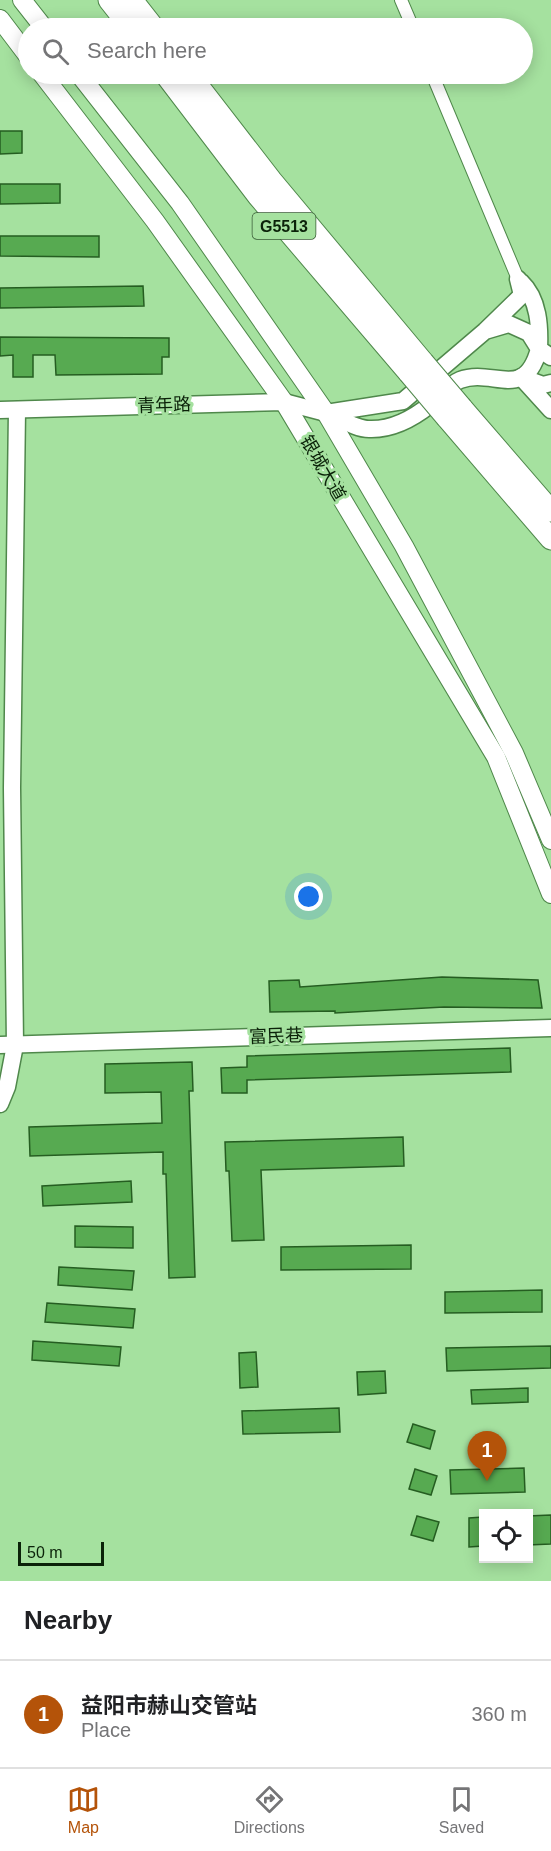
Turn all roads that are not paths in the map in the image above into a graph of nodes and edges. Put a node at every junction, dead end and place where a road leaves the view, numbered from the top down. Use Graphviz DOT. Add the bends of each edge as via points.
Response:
graph roads {
  1 [pos="22,0"];
  2 [pos="109,0"];
  3 [pos="132,0"];
  4 [pos="401,0"];
  5 [pos="36,18"];
  6 [pos="123,18"];
  7 [pos="146,18"];
  8 [pos="409,18"];
  9 [pos="0,19"];
  10 [pos="18,43"];
  11 [pos="50,84"];
  12 [pos="87,84"];
  13 [pos="173,84"];
  14 [pos="197,84"];
  15 [pos="436,84"];
  16 [pos="518,279"];
  17 [pos="485,331"];
  18 [pos="545,353"];
  19 [pos="416,368"];
  20 [pos="521,377"];
  21 [pos="551,382"];
  22 [pos="284,402"];
  23 [pos="8,410"];
  24 [pos="551,410"];
  25 [pos="326,413"];
  26 [pos="454,413"];
  27 [pos="551,511"];
  28 [pos="551,539"];
  29 [pos="551,840"];
  30 [pos="551,894"];
  31 [pos="551,1028"];
  32 [pos="8,1045"];
  33 [pos="0,1104"];
  1 -- 5 [label="main road"];
  2 -- 6 [label="highway"];
  3 -- 7 [label="highway"];
  4 -- 8 [label="street"];
  9 -- 10 [label="main road"];
  11 -- 22 [label="main road, 银城大道" via="155,221"];
  12 -- 25 [label="main road, 银城大道" via="180,203"];
  13 -- 19 [label="highway, G5513" via="258,196"];
  14 -- 19 [label="highway, G5513"];
  15 -- 16 [label="street"];
  16 -- 17 [label="street" via="522,295"];
  16 -- 18 [label="street" via="529,290"];
  17 -- 18 [label="street" via="509,324 529,333"];
  17 -- 25 [label="street" via="403,401"];
  18 -- 20 [label="street"];
  19 -- 26 [label="highway, G5513, bridge"];
  20 -- 21 [label="street, 青年路" via="543,385"];
  20 -- 24 [label="street"];
  20 -- 25 [label="street, 青年路" via="504,381 481,377 460,380 411,420 369,430"];
  22 -- 23 [label="street, 青年路"];
  22 -- 25 [label="street, 青年路"];
  22 -- 30 [label="main road, 银城大道" via="496,757"];
  23 -- 32 [label="street" via="12,788"];
  25 -- 29 [label="main road, 银城大道" via="404,546 509,742"];
  26 -- 27 [label="highway, G5513"];
  26 -- 28 [label="highway, G5513"];
  31 -- 32 [label="street, 富民巷"];
  32 -- 33 [label="street" via="7,1087"];
}
